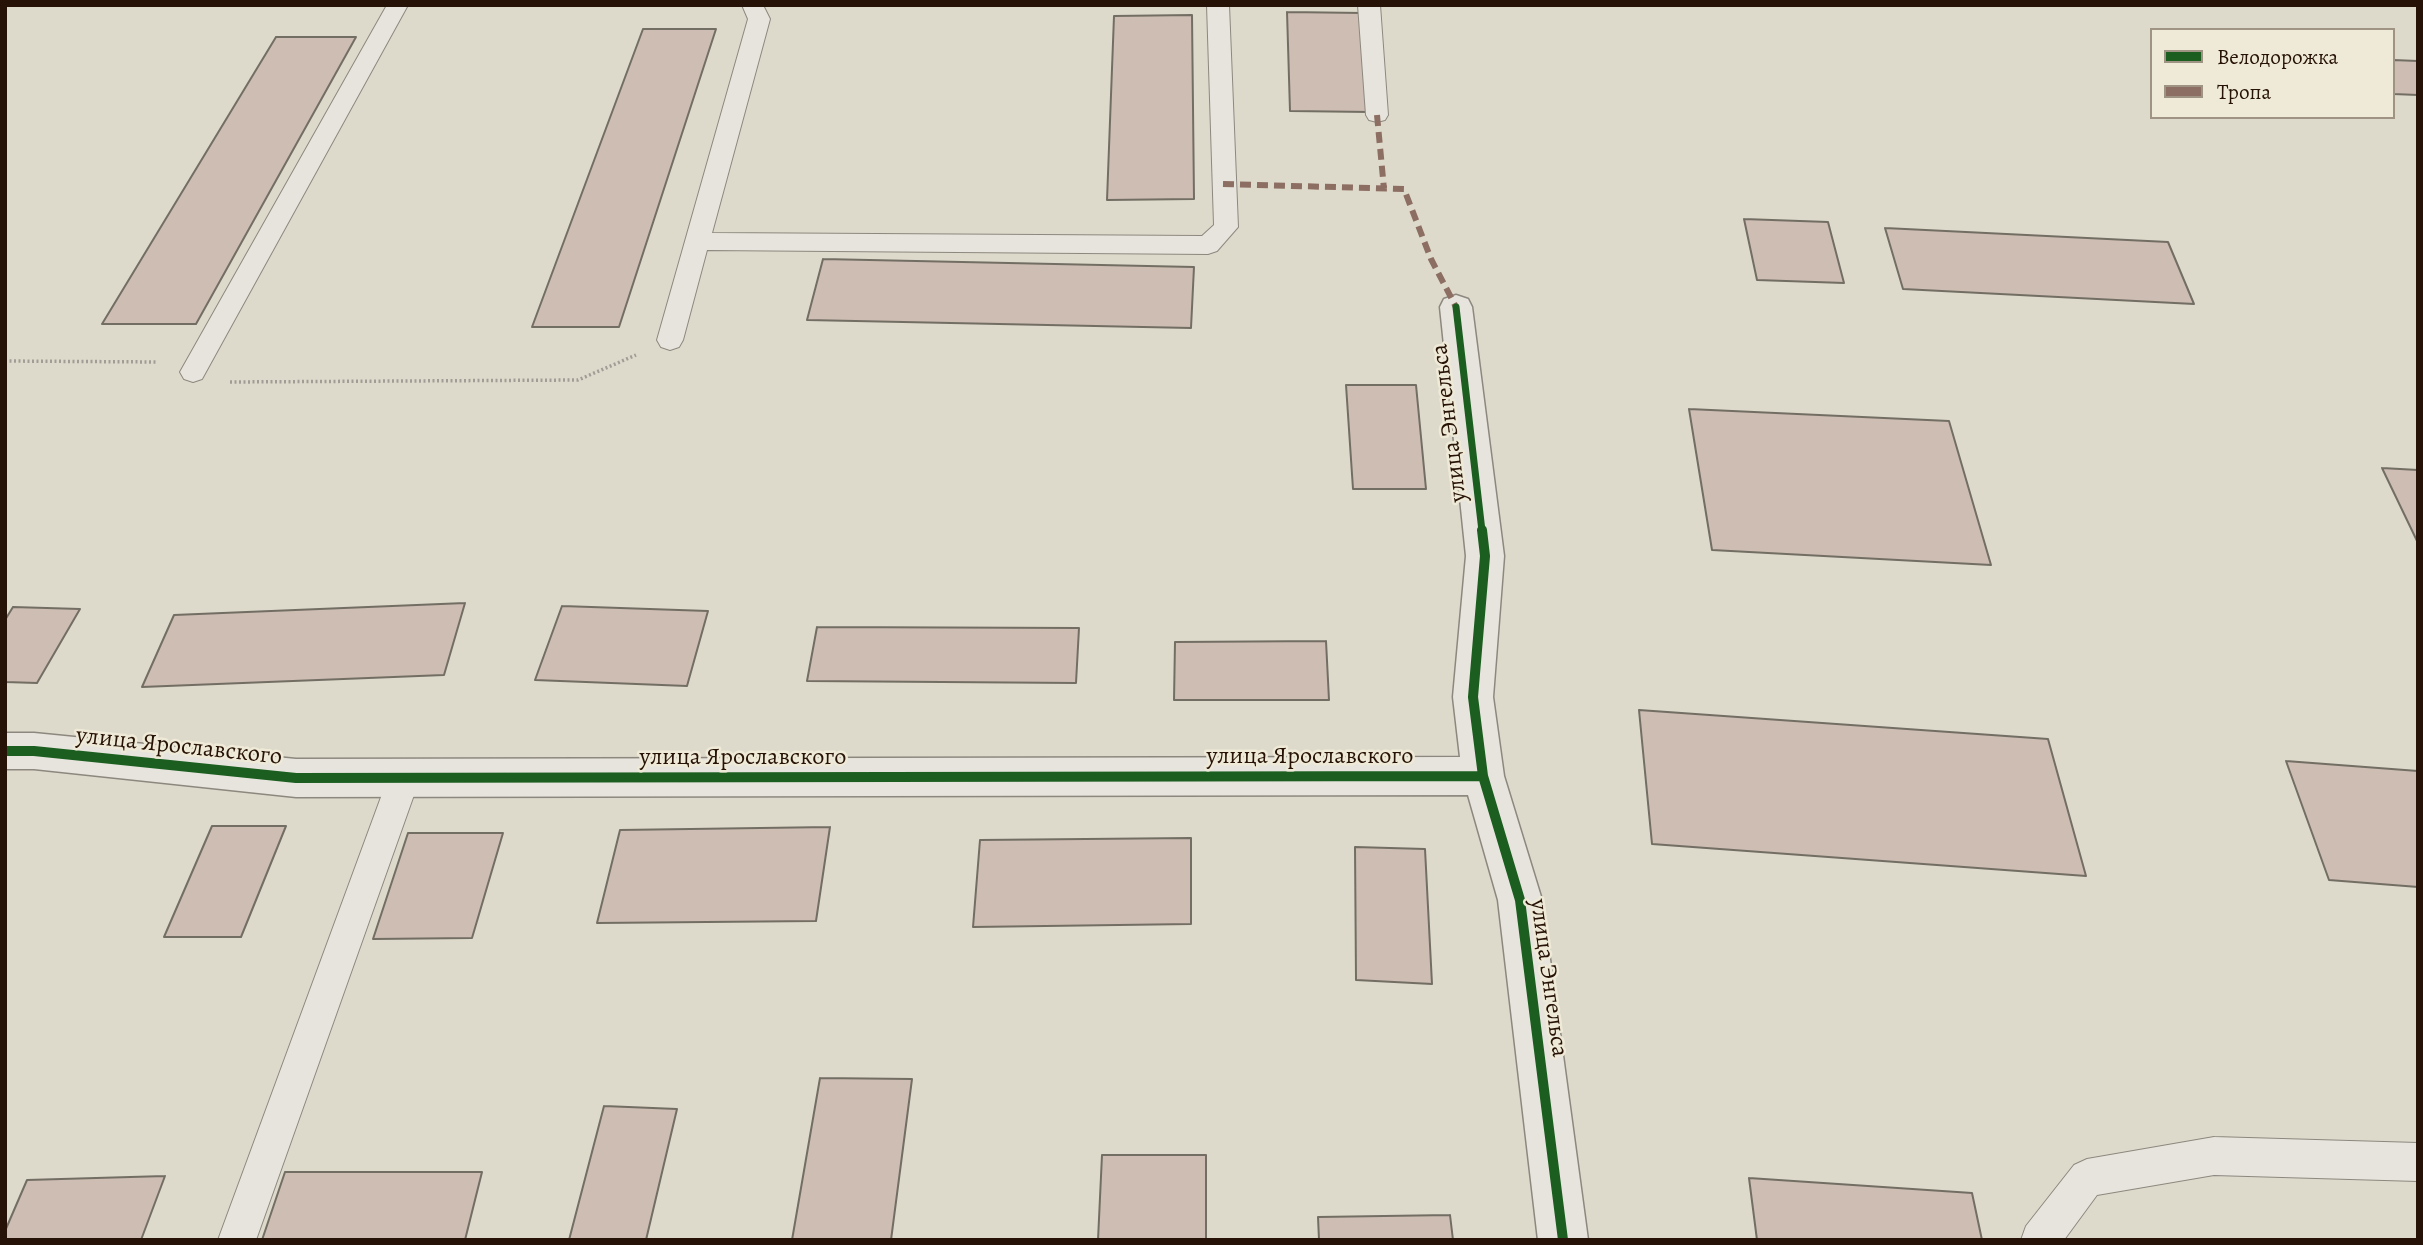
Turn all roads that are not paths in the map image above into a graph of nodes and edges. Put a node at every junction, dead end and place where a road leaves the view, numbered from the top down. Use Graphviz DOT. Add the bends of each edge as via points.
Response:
graph roads {
  1 [pos="398,5"];
  2 [pos="752,5"];
  3 [pos="1218,5"];
  4 [pos="1369,5"];
  5 [pos="1377,115"];
  6 [pos="698,241"];
  7 [pos="1457,307"];
  8 [pos="670,340"];
  9 [pos="192,372"];
  10 [pos="5,751"];
  11 [pos="1483,776"];
  12 [pos="404,778"];
  13 [pos="2418,1162"];
  14 [pos="237,1240"];
  15 [pos="1563,1240"];
  16 [pos="2040,1240"];
  1 -- 9 [label="lane"];
  2 -- 6 [label="lane" via="759,19"];
  3 -- 6 [label="lane" via="1226,227 1208,245"];
  4 -- 5 [label="lane"];
  6 -- 8 [label="lane"];
  7 -- 11 [label="street, улица Энгельса" via="1485,556 1473,697"];
  10 -- 12 [label="street, улица Ярославского" via="296,778"];
  11 -- 12 [label="street, улица Ярославского"];
  11 -- 15 [label="street, улица Энгельса" via="1520,900"];
  12 -- 14 [label="lane"];
  13 -- 16 [label="lane" via="2214,1156 2087,1178"];
}
